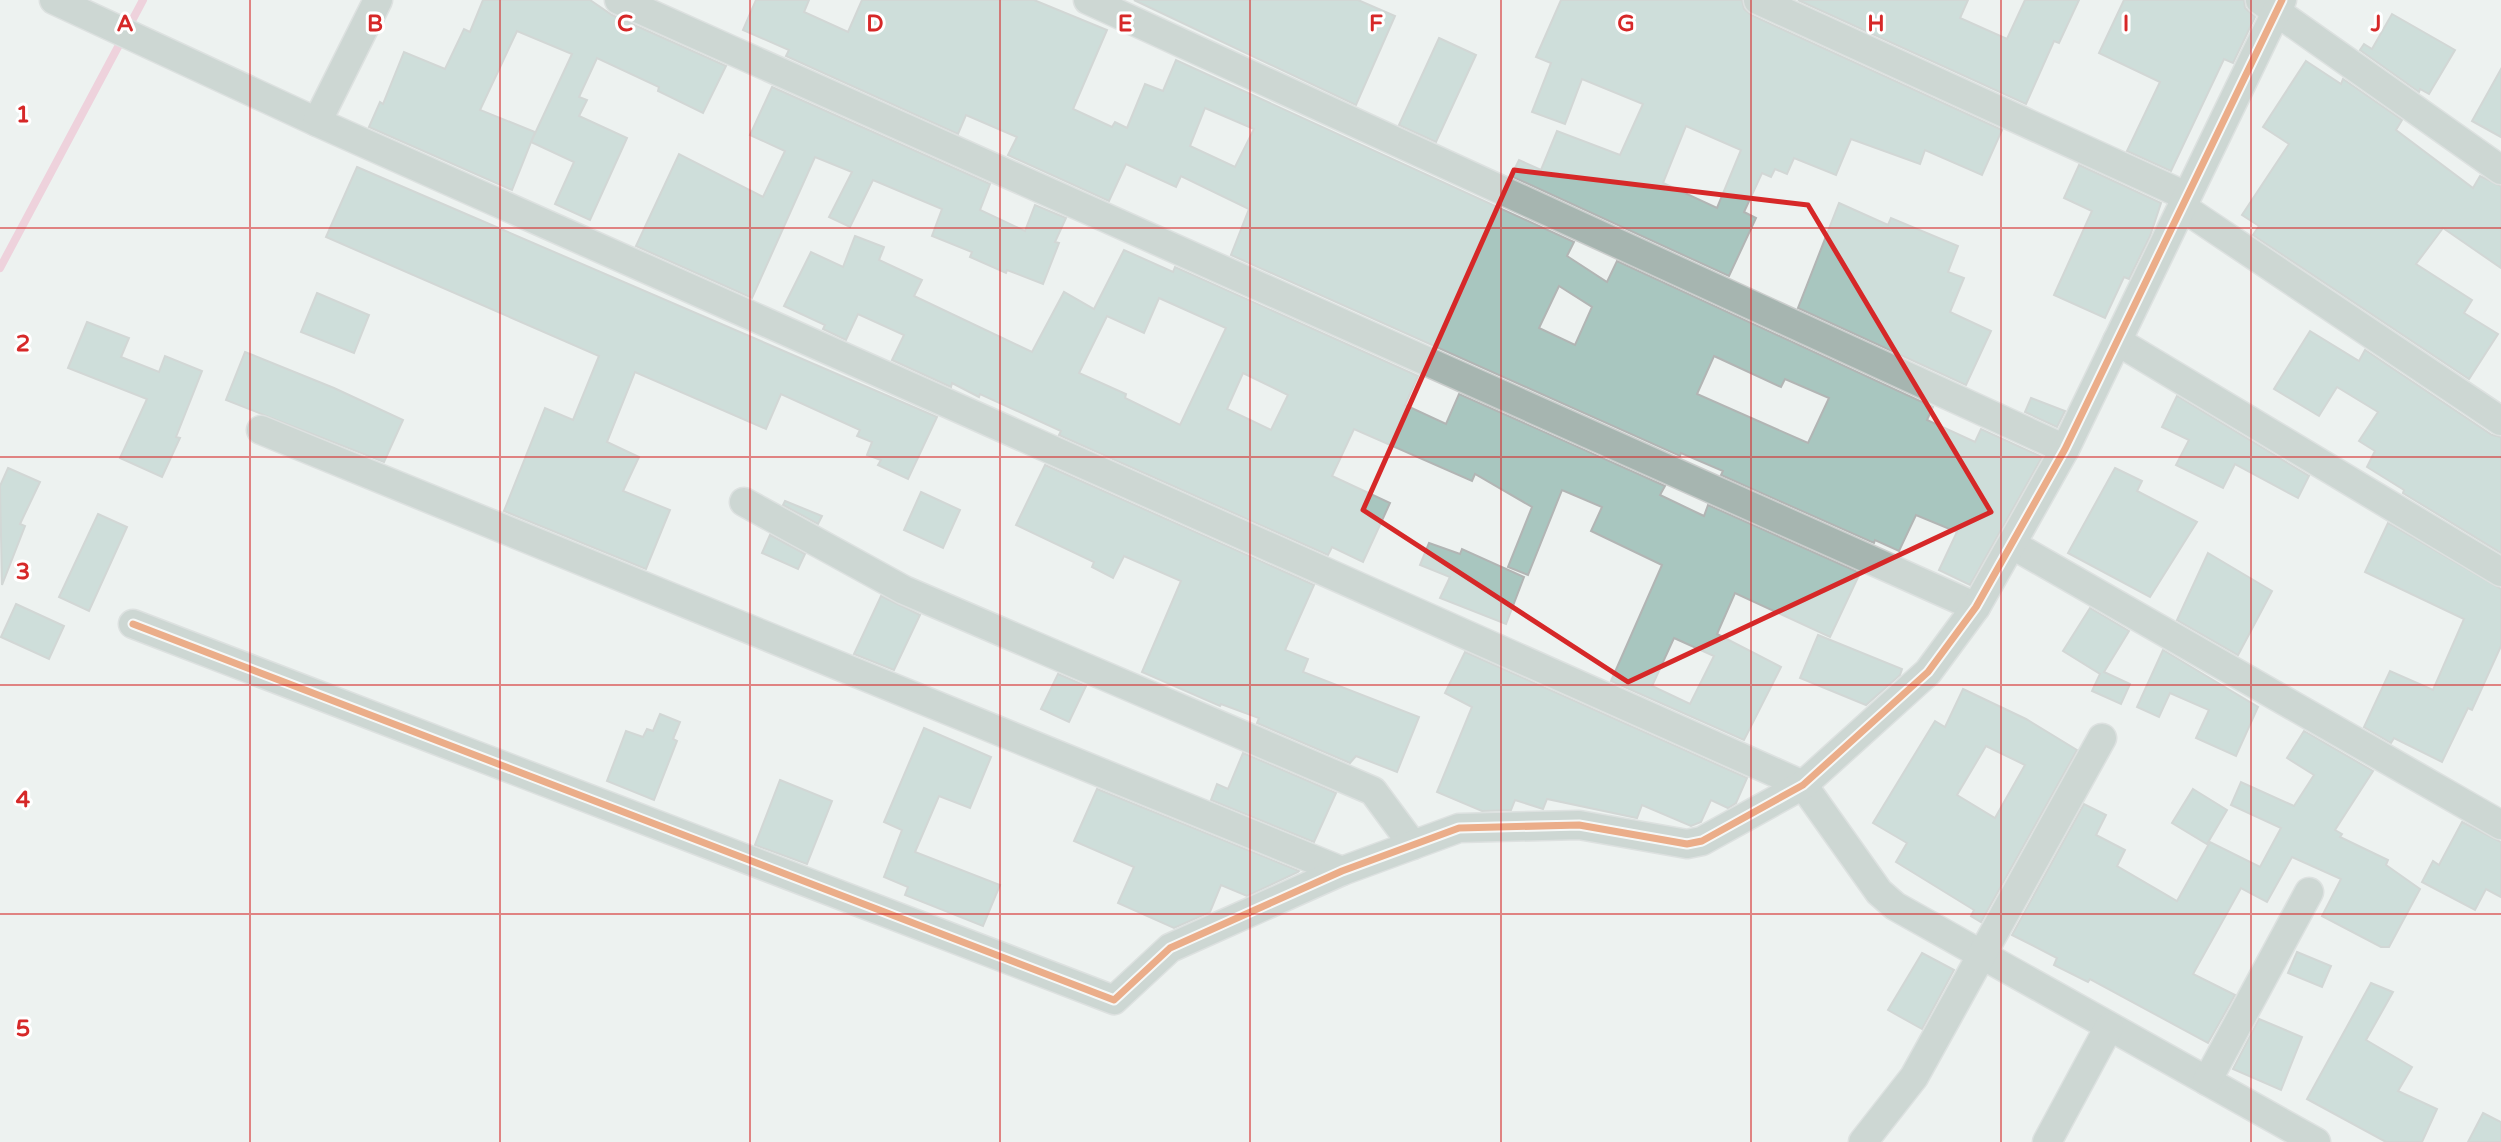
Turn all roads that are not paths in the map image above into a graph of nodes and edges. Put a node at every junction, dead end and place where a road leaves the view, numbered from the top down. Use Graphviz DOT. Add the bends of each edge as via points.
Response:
graph roads {
  1 [pos="54,0"];
  2 [pos="378,0"];
  3 [pos="619,0"];
  4 [pos="1088,0"];
  5 [pos="1758,0"];
  6 [pos="2273,3"];
  7 [pos="317,122"];
  8 [pos="2501,170"];
  9 [pos="2184,202"];
  10 [pos="2117,341"];
  11 [pos="2501,421"];
  12 [pos="261,430"];
  13 [pos="2065,449"];
  14 [pos="744,502"];
  15 [pos="2012,545"];
  16 [pos="2501,572"];
  17 [pos="1976,607"];
  18 [pos="133,624"];
  19 [pos="2102,738"];
  20 [pos="1803,785"];
  21 [pos="2501,825"];
  22 [pos="1413,845"];
  23 [pos="1342,871"];
  24 [pos="2309,892"];
  25 [pos="1982,955"];
  26 [pos="2109,1027"];
  27 [pos="2207,1081"];
  28 [pos="2302,1139"];
  29 [pos="1863,1142"];
  30 [pos="2047,1142"];
  1 -- 7 [label="street"];
  2 -- 7 [label="street"];
  3 -- 17 [label="street"];
  4 -- 13 [label="street"];
  5 -- 9 [label="street"];
  6 -- 8 [label="street"];
  6 -- 9 [label="street"];
  7 -- 20 [label="street"];
  9 -- 10 [label="street"];
  9 -- 11 [label="street"];
  10 -- 13 [label="street"];
  10 -- 16 [label="street"];
  12 -- 23 [label="street"];
  13 -- 15 [label="street"];
  14 -- 22 [label="street" via="904,590 1373,791"];
  15 -- 17 [label="street"];
  15 -- 21 [label="street"];
  17 -- 20 [label="street" via="1928,672"];
  18 -- 23 [label="street" via="1114,1000 1170,948"];
  19 -- 25 [label="street"];
  20 -- 22 [label="street" via="1702,841 1687,844 1579,825 1459,828"];
  20 -- 25 [label="street" via="1887,899"];
  22 -- 23 [label="street"];
  24 -- 27 [label="street"];
  25 -- 26 [label="street"];
  25 -- 29 [label="street" via="1914,1077"];
  26 -- 27 [label="street"];
  26 -- 30 [label="street"];
  27 -- 28 [label="street"];
}
